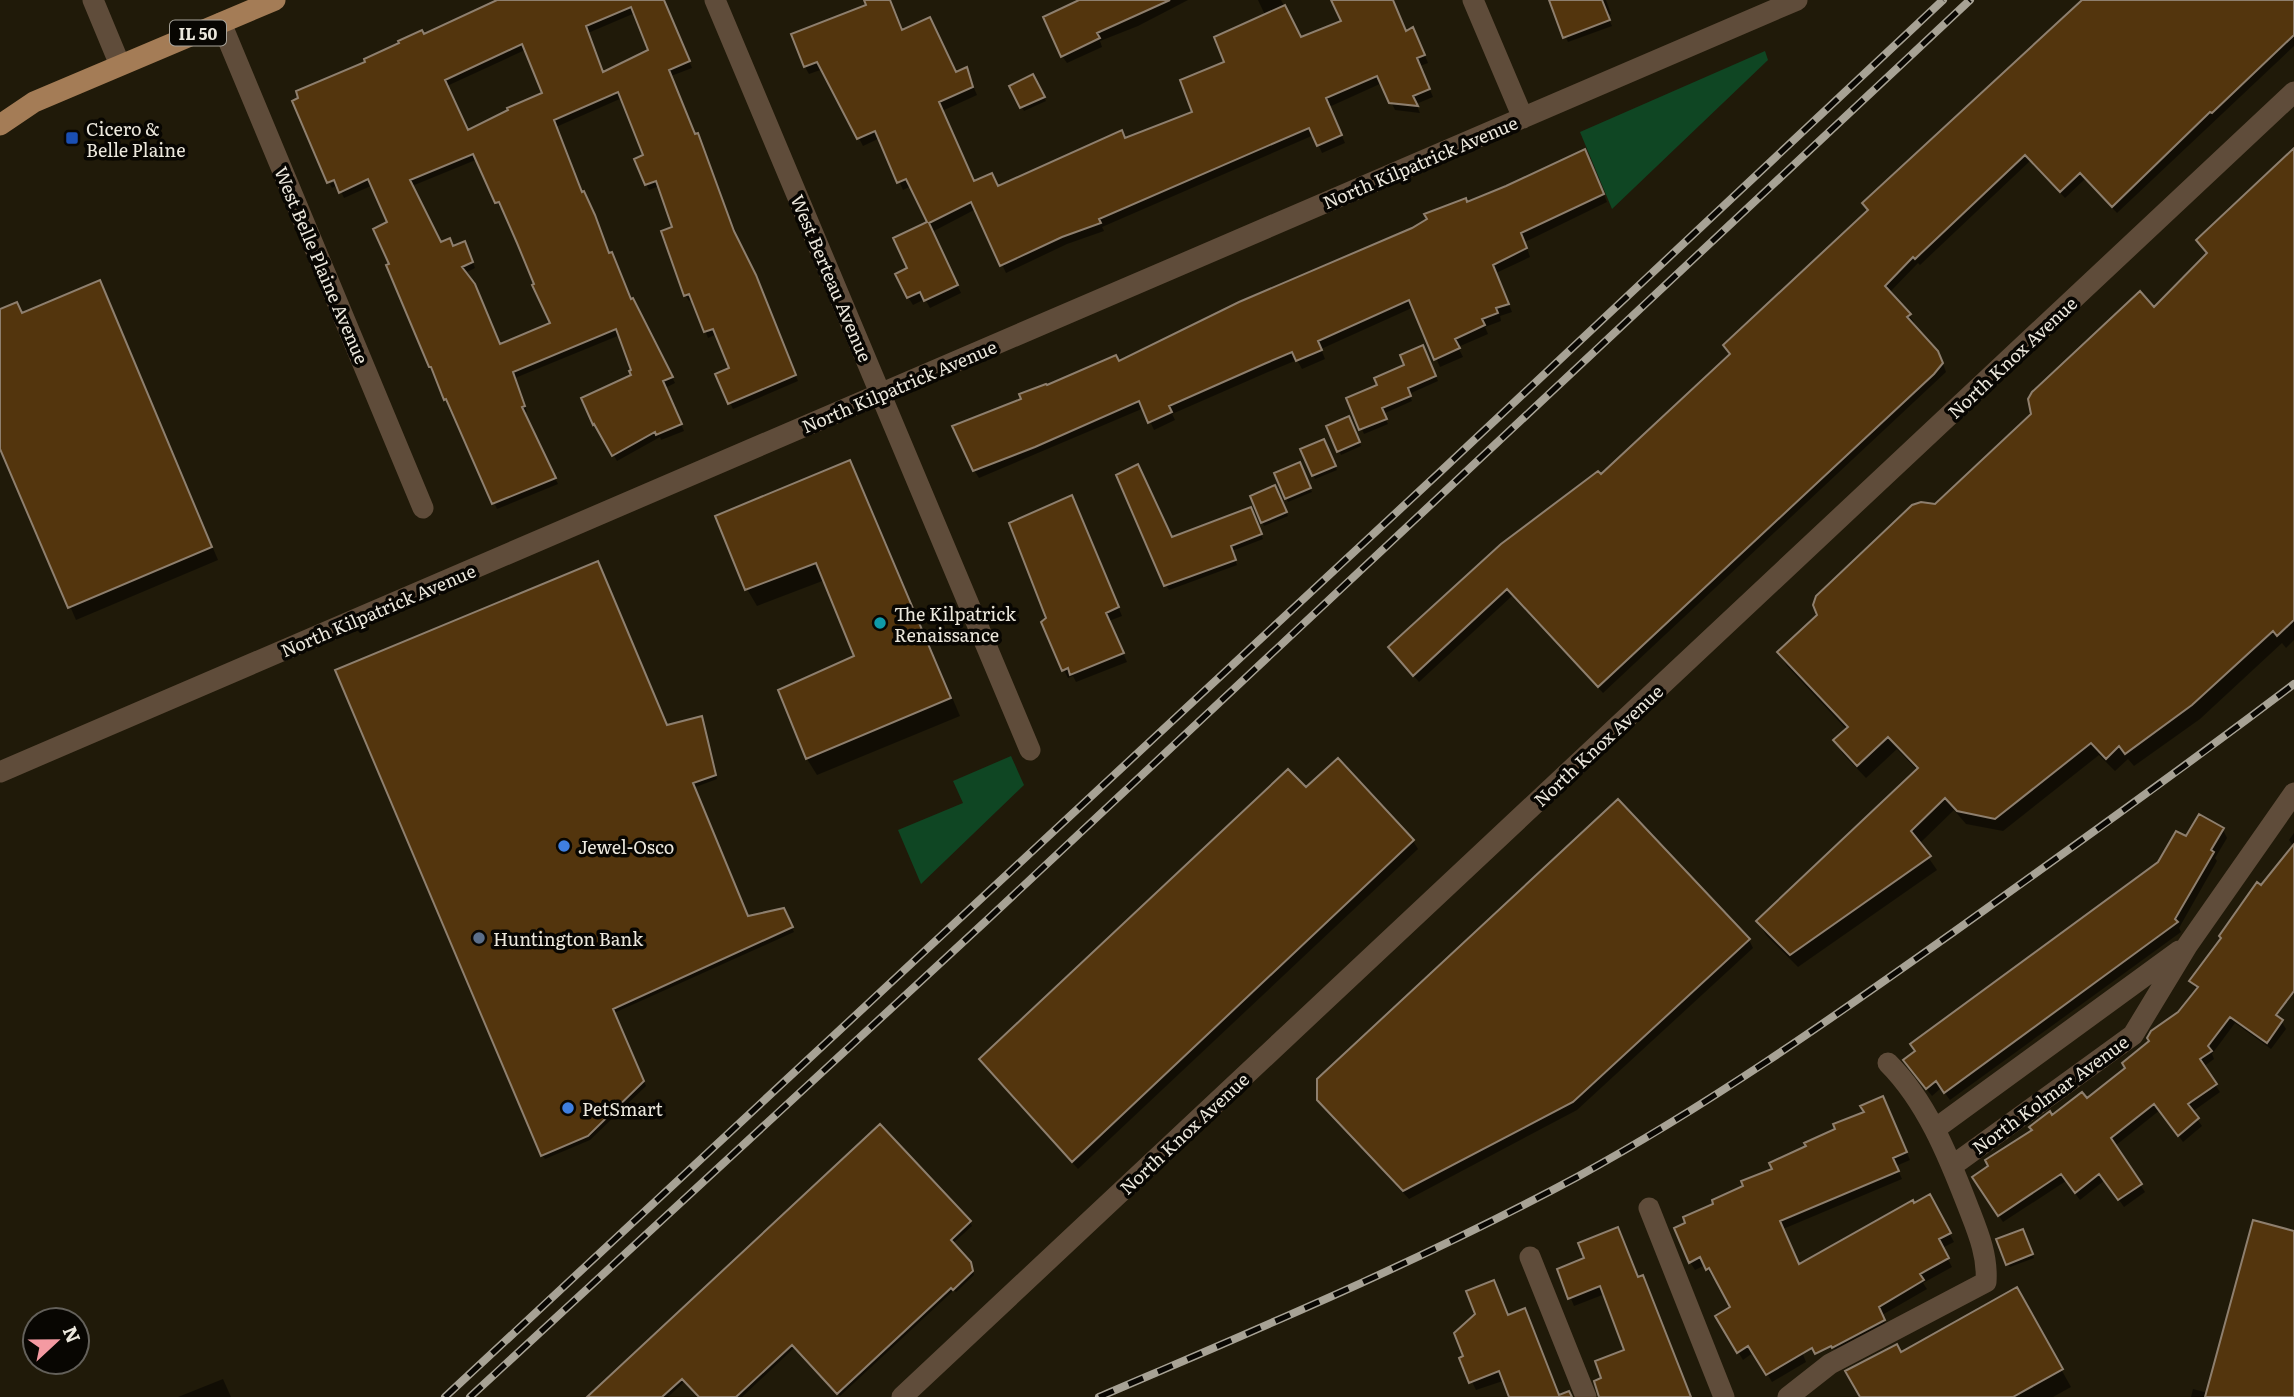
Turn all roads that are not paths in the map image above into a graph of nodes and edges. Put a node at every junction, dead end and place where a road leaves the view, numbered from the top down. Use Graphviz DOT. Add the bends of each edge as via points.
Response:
graph roads {
  1 [pos="93,0"];
  2 [pos="275,0"];
  3 [pos="715,0"];
  4 [pos="1473,0"];
  5 [pos="1797,0"];
  6 [pos="221,23"];
  7 [pos="120,65"];
  8 [pos="2294,93"];
  9 [pos="34,102"];
  10 [pos="0,107"];
  11 [pos="1523,118"];
  12 [pos="0,125"];
  13 [pos="880,394"];
  14 [pos="423,508"];
  15 [pos="1030,750"];
  16 [pos="0,772"];
  17 [pos="2294,793"];
  18 [pos="2187,946"];
  19 [pos="1888,1063"];
  20 [pos="1935,1129"];
  21 [pos="1952,1166"];
  22 [pos="1649,1208"];
  23 [pos="1530,1257"];
  24 [pos="902,1397"];
  25 [pos="1586,1397"];
  26 [pos="1724,1397"];
  27 [pos="1788,1397"];
  1 -- 7 [label="street"];
  2 -- 6 [label="main road, IL 50"];
  3 -- 13 [label="street, West Berteau Avenue"];
  4 -- 11 [label="street"];
  5 -- 11 [label="street, North Kilpatrick Avenue"];
  6 -- 7 [label="main road, IL 50"];
  6 -- 14 [label="street, West Belle Plaine Avenue"];
  7 -- 9 [label="main road, IL 50"];
  8 -- 24 [label="street, North Knox Avenue"];
  9 -- 10 [label="main road"];
  9 -- 12 [label="main road, IL 50"];
  11 -- 13 [label="street, North Kilpatrick Avenue"];
  13 -- 15 [label="street, West Berteau Avenue"];
  13 -- 16 [label="street, North Kilpatrick Avenue"];
  17 -- 18 [label="street, North Kolmar Avenue"];
  18 -- 20 [label="street, North Kolmar Avenue"];
  18 -- 21 [label="street, North Kolmar Avenue" via="2133,1035"];
  19 -- 20 [label="street"];
  20 -- 21 [label="street"];
  21 -- 27 [label="street" via="1983,1247 1986,1282 1830,1364"];
  22 -- 26 [label="street"];
  23 -- 25 [label="street"];
}
